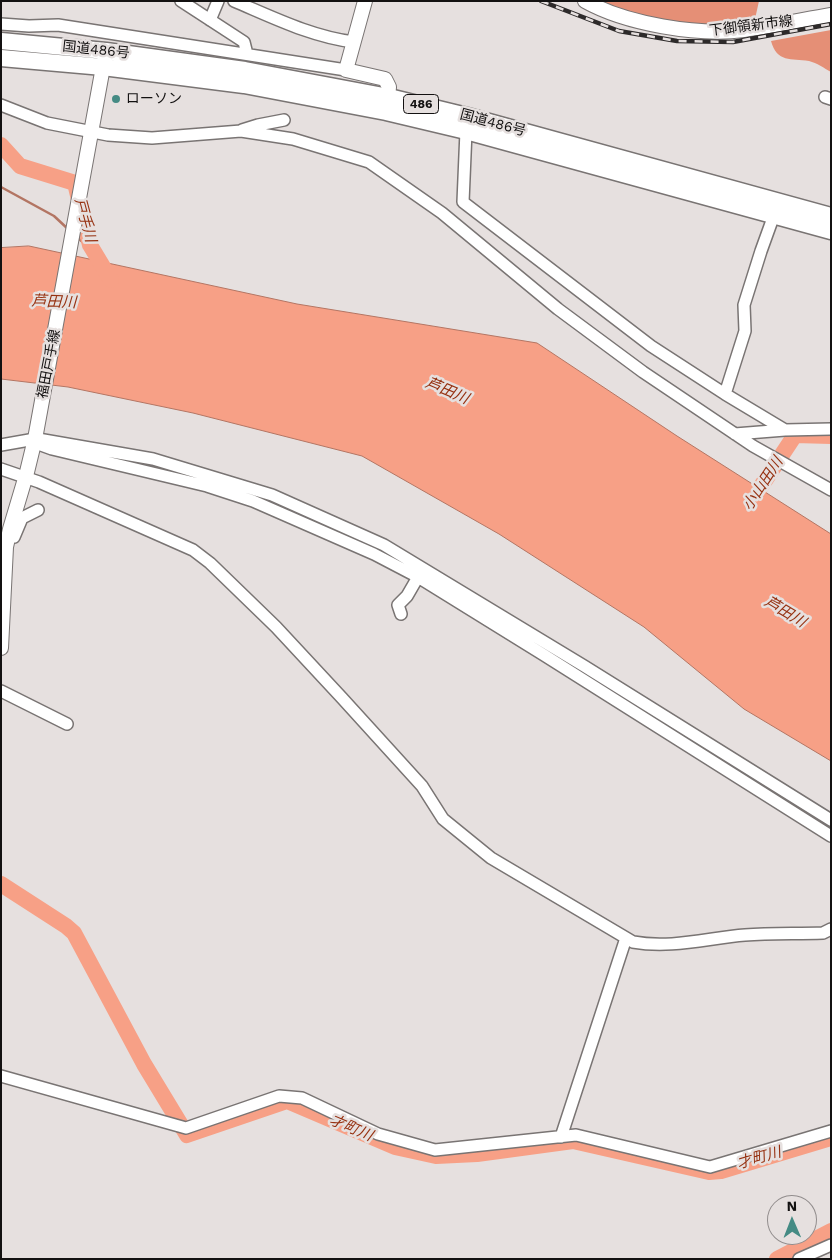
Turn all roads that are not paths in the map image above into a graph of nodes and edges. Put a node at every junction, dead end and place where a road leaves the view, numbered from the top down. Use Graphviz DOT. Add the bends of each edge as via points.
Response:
graph roads {
  1 [pos="181,1"];
  2 [pos="218,1"];
  3 [pos="234,1"];
  4 [pos="365,1"];
  5 [pos="585,1"];
  6 [pos="831,15"];
  7 [pos="210,20"];
  8 [pos="1,24"];
  9 [pos="1,41"];
  10 [pos="354,42"];
  11 [pos="106,51"];
  12 [pos="247,54"];
  13 [pos="1,58"];
  14 [pos="102,67"];
  15 [pos="346,70"];
  16 [pos="1,104"];
  17 [pos="388,104"];
  18 [pos="284,120"];
  19 [pos="240,131"];
  20 [pos="466,131"];
  21 [pos="92,132"];
  22 [pos="774,215"];
  23 [pos="831,216"];
  24 [pos="831,231"];
  25 [pos="726,394"];
  26 [pos="831,429"];
  27 [pos="785,430"];
  28 [pos="735,434"];
  29 [pos="1,437"];
  30 [pos="36,437"];
  31 [pos="1,445"];
  32 [pos="1,469"];
  33 [pos="26,478"];
  34 [pos="831,490"];
  35 [pos="38,510"];
  36 [pos="360,535"];
  37 [pos="8,537"];
  38 [pos="374,554"];
  39 [pos="418,577"];
  40 [pos="400,614"];
  41 [pos="1,648"];
  42 [pos="1,691"];
  43 [pos="66,724"];
  44 [pos="831,820"];
  45 [pos="831,836"];
  46 [pos="831,929"];
  47 [pos="626,938"];
  48 [pos="1,1076"];
  49 [pos="831,1131"];
  50 [pos="561,1137"];
  51 [pos="831,1245"];
  52 [pos="798,1259"];
  1 -- 7 [label="street"];
  2 -- 7 [label="street"];
  3 -- 10 [label="street" via="296,26"];
  4 -- 10 [label="main road"];
  5 -- 6 [label="main road, 下御領新市線" via="600,10 644,22 703,32 743,30"];
  7 -- 12 [label="street" via="244,42"];
  8 -- 12 [label="street" via="58,25"];
  9 -- 11 [label="highway, 国道486号 / 486"];
  10 -- 15 [label="main road"];
  11 -- 14 [label="main road, 福田戸手線"];
  11 -- 17 [label="highway, 国道486号 / 486" via="245,70"];
  12 -- 15 [label="street"];
  13 -- 14 [label="highway, 国道486号 / 486"];
  14 -- 17 [label="highway, 国道486号 / 486"];
  14 -- 21 [label="main road, 福田戸手線"];
  15 -- 17 [label="main road" via="385,79 389,87"];
  16 -- 21 [label="street" via="47,123"];
  17 -- 20 [label="highway, 国道486号 / 486"];
  17 -- 23 [label="highway, 国道486号 / 486" via="486,121"];
  18 -- 19 [label="street"];
  19 -- 21 [label="street" via="152,138"];
  19 -- 28 [label="street" via="293,139 369,162 442,212 558,308 644,372"];
  20 -- 22 [label="highway, 国道486号 / 486"];
  20 -- 25 [label="street" via="463,202 651,346"];
  21 -- 30 [label="main road, 福田戸手線"];
  22 -- 24 [label="highway, 国道486号 / 486"];
  22 -- 25 [label="street" via="744,305 744,331"];
  25 -- 27 [label="street"];
  26 -- 27 [label="street"];
  27 -- 28 [label="street"];
  28 -- 34 [label="street"];
  29 -- 30 [label="street"];
  30 -- 31 [label="street"];
  30 -- 33 [label="main road, 福田戸手線"];
  30 -- 36 [label="street" via="153,459 272,495"];
  30 -- 38 [label="street" via="41,445 52,449 207,486 253,501"];
  32 -- 33 [label="street"];
  33 -- 37 [label="main road, 福田戸手線"];
  33 -- 47 [label="street" via="193,550 210,563 276,627 422,786 443,819 491,858"];
  35 -- 37 [label="street" via="22,518 14,537"];
  36 -- 38 [label="street"];
  36 -- 44 [label="street" via="384,545 576,661"];
  37 -- 41 [label="main road, 福田戸手線"];
  38 -- 39 [label="street"];
  39 -- 40 [label="street" via="398,605"];
  39 -- 45 [label="street"];
  42 -- 43 [label="street"];
  46 -- 47 [label="street" via="823,933 747,934 677,944 650,945"];
  47 -- 50 [label="street"];
  48 -- 50 [label="street" via="186,1128 279,1096 302,1098 378,1134 435,1150"];
  49 -- 50 [label="street" via="710,1167 576,1135"];
  51 -- 52 [label="street"];
}
